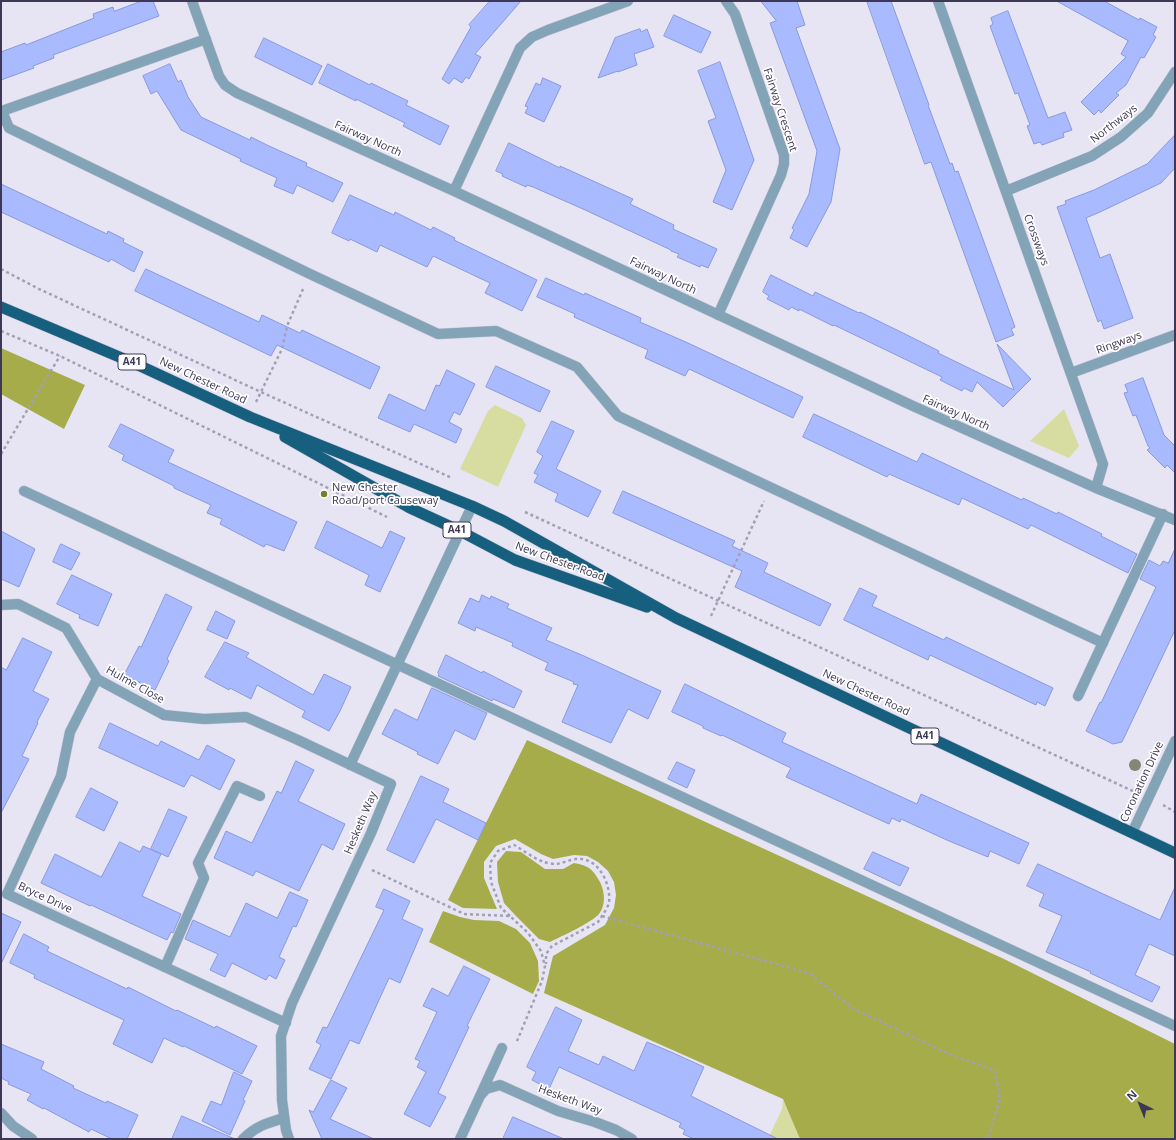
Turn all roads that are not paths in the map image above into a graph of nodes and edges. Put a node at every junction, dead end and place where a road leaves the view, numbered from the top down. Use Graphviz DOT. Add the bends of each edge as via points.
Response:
graph roads {
  1 [pos="192,1"];
  2 [pos="628,1"];
  3 [pos="726,1"];
  4 [pos="938,1"];
  5 [pos="206,39"];
  6 [pos="1175,72"];
  7 [pos="1006,191"];
  8 [pos="454,192"];
  9 [pos="1,306"];
  10 [pos="718,315"];
  11 [pos="1175,335"];
  12 [pos="1071,373"];
  13 [pos="250,417"];
  14 [pos="1096,488"];
  15 [pos="24,491"];
  16 [pos="472,506"];
  17 [pos="1163,514"];
  18 [pos="1175,520"];
  19 [pos="460,531"];
  20 [pos="1,605"];
  21 [pos="676,618"];
  22 [pos="1103,643"];
  23 [pos="397,665"];
  24 [pos="97,679"];
  25 [pos="1078,696"];
  26 [pos="1175,741"];
  27 [pos="350,765"];
  28 [pos="260,796"];
  29 [pos="1132,833"];
  30 [pos="1175,853"];
  31 [pos="4,895"];
  32 [pos="164,967"];
  33 [pos="286,1023"];
  34 [pos="1175,1026"];
  35 [pos="502,1048"];
  36 [pos="480,1096"];
  37 [pos="1,1113"];
  38 [pos="284,1118"];
  39 [pos="629,1138"];
  40 [pos="32,1139"];
  41 [pos="243,1139"];
  42 [pos="289,1139"];
  43 [pos="460,1139"];
  1 -- 5 [label="street, Fairway North"];
  2 -- 8 [label="street" via="548,30 532,37 520,48"];
  3 -- 10 [label="street, Fairway Crescent" via="735,14 784,155 784,164 782,175"];
  4 -- 7 [label="street, Crossways"];
  5 -- 8 [label="street, Fairway North" via="219,76 225,85 237,93"];
  5 -- 22 [label="street" via="2,111 9,128 438,334 496,331 577,367 618,416"];
  6 -- 7 [label="street, Northways" via="1148,113 1121,136 1092,156"];
  7 -- 12 [label="street, Crossways"];
  8 -- 10 [label="street, Fairway North"];
  9 -- 13 [label="highway, New Chester Road / A41"];
  10 -- 14 [label="street, Fairway North"];
  11 -- 12 [label="street, Ringways"];
  12 -- 14 [label="street, Crossways" via="1103,464"];
  13 -- 16 [label="highway, New Chester Road / A41"];
  13 -- 19 [label="highway, New Chester Road / A41" via="410,508"];
  14 -- 17 [label="street, Fairway North"];
  15 -- 23 [label="street"];
  16 -- 19 [label="street"];
  16 -- 21 [label="highway, New Chester Road / A41" via="504,521"];
  17 -- 18 [label="street, Fairway North"];
  17 -- 22 [label="street"];
  19 -- 21 [label="highway, New Chester Road / A41" via="515,560"];
  19 -- 23 [label="street"];
  20 -- 24 [label="street, Hulme Close" via="18,604 66,628"];
  21 -- 29 [label="highway, New Chester Road / A41"];
  22 -- 25 [label="street"];
  23 -- 27 [label="street"];
  23 -- 34 [label="street"];
  24 -- 27 [label="street, Hulme Close" via="164,715 204,719 246,717"];
  24 -- 31 [label="street, Bryce Drive" via="70,732 61,776"];
  26 -- 29 [label="street, Coronation Drive"];
  27 -- 33 [label="street, Hesketh Way" via="391,784 292,1003"];
  28 -- 32 [label="street" via="237,786 198,863 204,878"];
  29 -- 30 [label="highway, New Chester Road / A41"];
  31 -- 32 [label="street, Bryce Drive"];
  32 -- 33 [label="street, Bryce Drive"];
  33 -- 38 [label="street, Hesketh Way" via="281,1036"];
  35 -- 36 [label="street"];
  36 -- 39 [label="street, Hesketh Way" via="486,1089 500,1085 558,1111 616,1130"];
  36 -- 43 [label="street"];
  37 -- 40 [label="street" via="13,1126"];
  38 -- 41 [label="street" via="263,1124"];
  38 -- 42 [label="street, Hesketh Way"];
}
